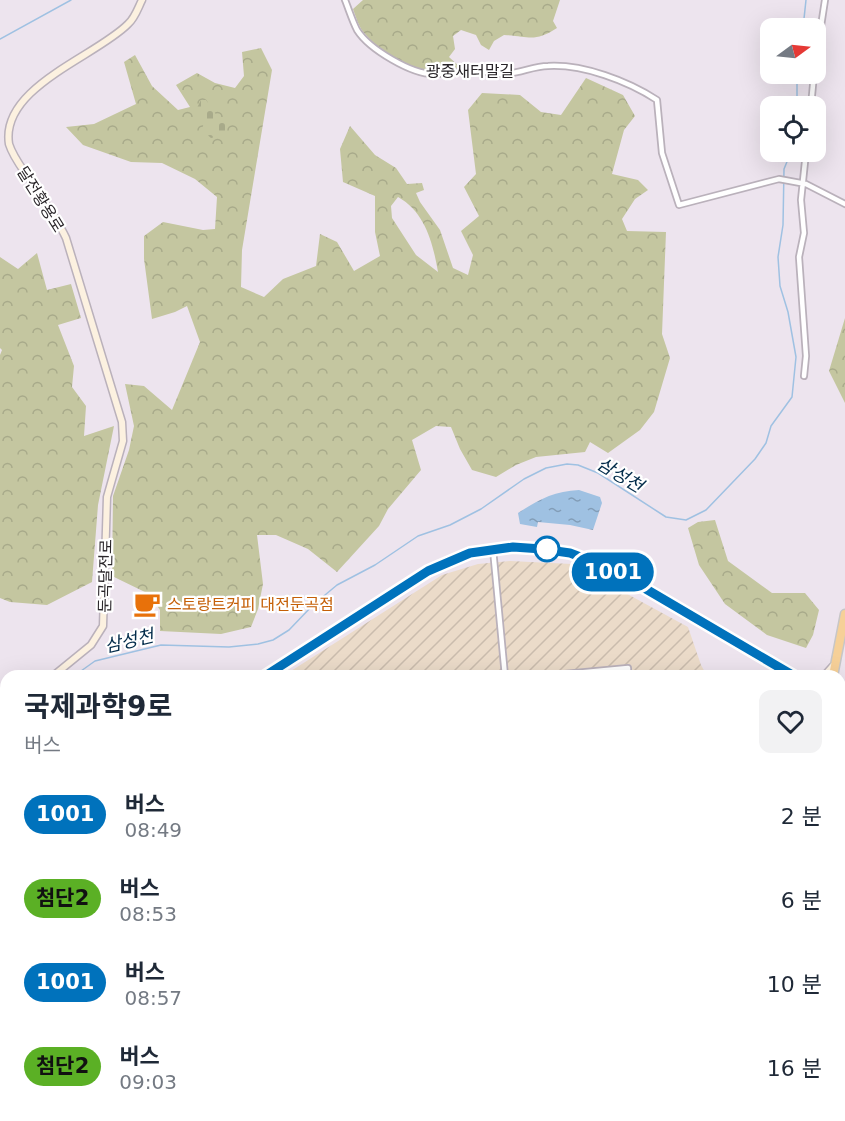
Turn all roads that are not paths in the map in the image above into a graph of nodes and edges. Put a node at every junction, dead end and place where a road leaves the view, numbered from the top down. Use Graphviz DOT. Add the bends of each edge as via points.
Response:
graph roads {
  1 [pos="142,0"];
  2 [pos="345,0"];
  3 [pos="825,0"];
  4 [pos="822,18"];
  5 [pos="804,162"];
  6 [pos="800,182"];
  7 [pos="845,204"];
  8 [pos="804,376"];
  9 [pos="119,455"];
  10 [pos="493,549"];
  11 [pos="845,614"];
  12 [pos="836,660"];
  13 [pos="61,670"];
  14 [pos="274,670"];
  15 [pos="504,670"];
  16 [pos="607,670"];
  17 [pos="628,670"];
  18 [pos="784,670"];
  19 [pos="828,670"];
  20 [pos="834,670"];
  1 -- 9 [label="main road, 달전황용로" via="129,23 20,100 10,114 7,130 12,152 66,238 123,422"];
  2 -- 6 [label="street, 광중새터말길" via="365,40 419,72 434,75 479,70 504,74 562,66 618,80 657,100 662,153 679,205 779,179"];
  3 -- 4 [label="street"];
  5 -- 6 [label="street"];
  6 -- 7 [label="street"];
  6 -- 8 [label="street"];
  9 -- 13 [label="main road, 둔곡달전로" via="107,497 103,626 92,645"];
  10 -- 14 [label="main road" via="470,553 428,571"];
  10 -- 15 [label="street"];
  10 -- 18 [label="main road" via="542,549 591,561"];
  11 -- 12 [label="highway"];
  12 -- 19 [label="main road"];
  12 -- 20 [label="highway"];
  16 -- 17 [label="street"];
}
